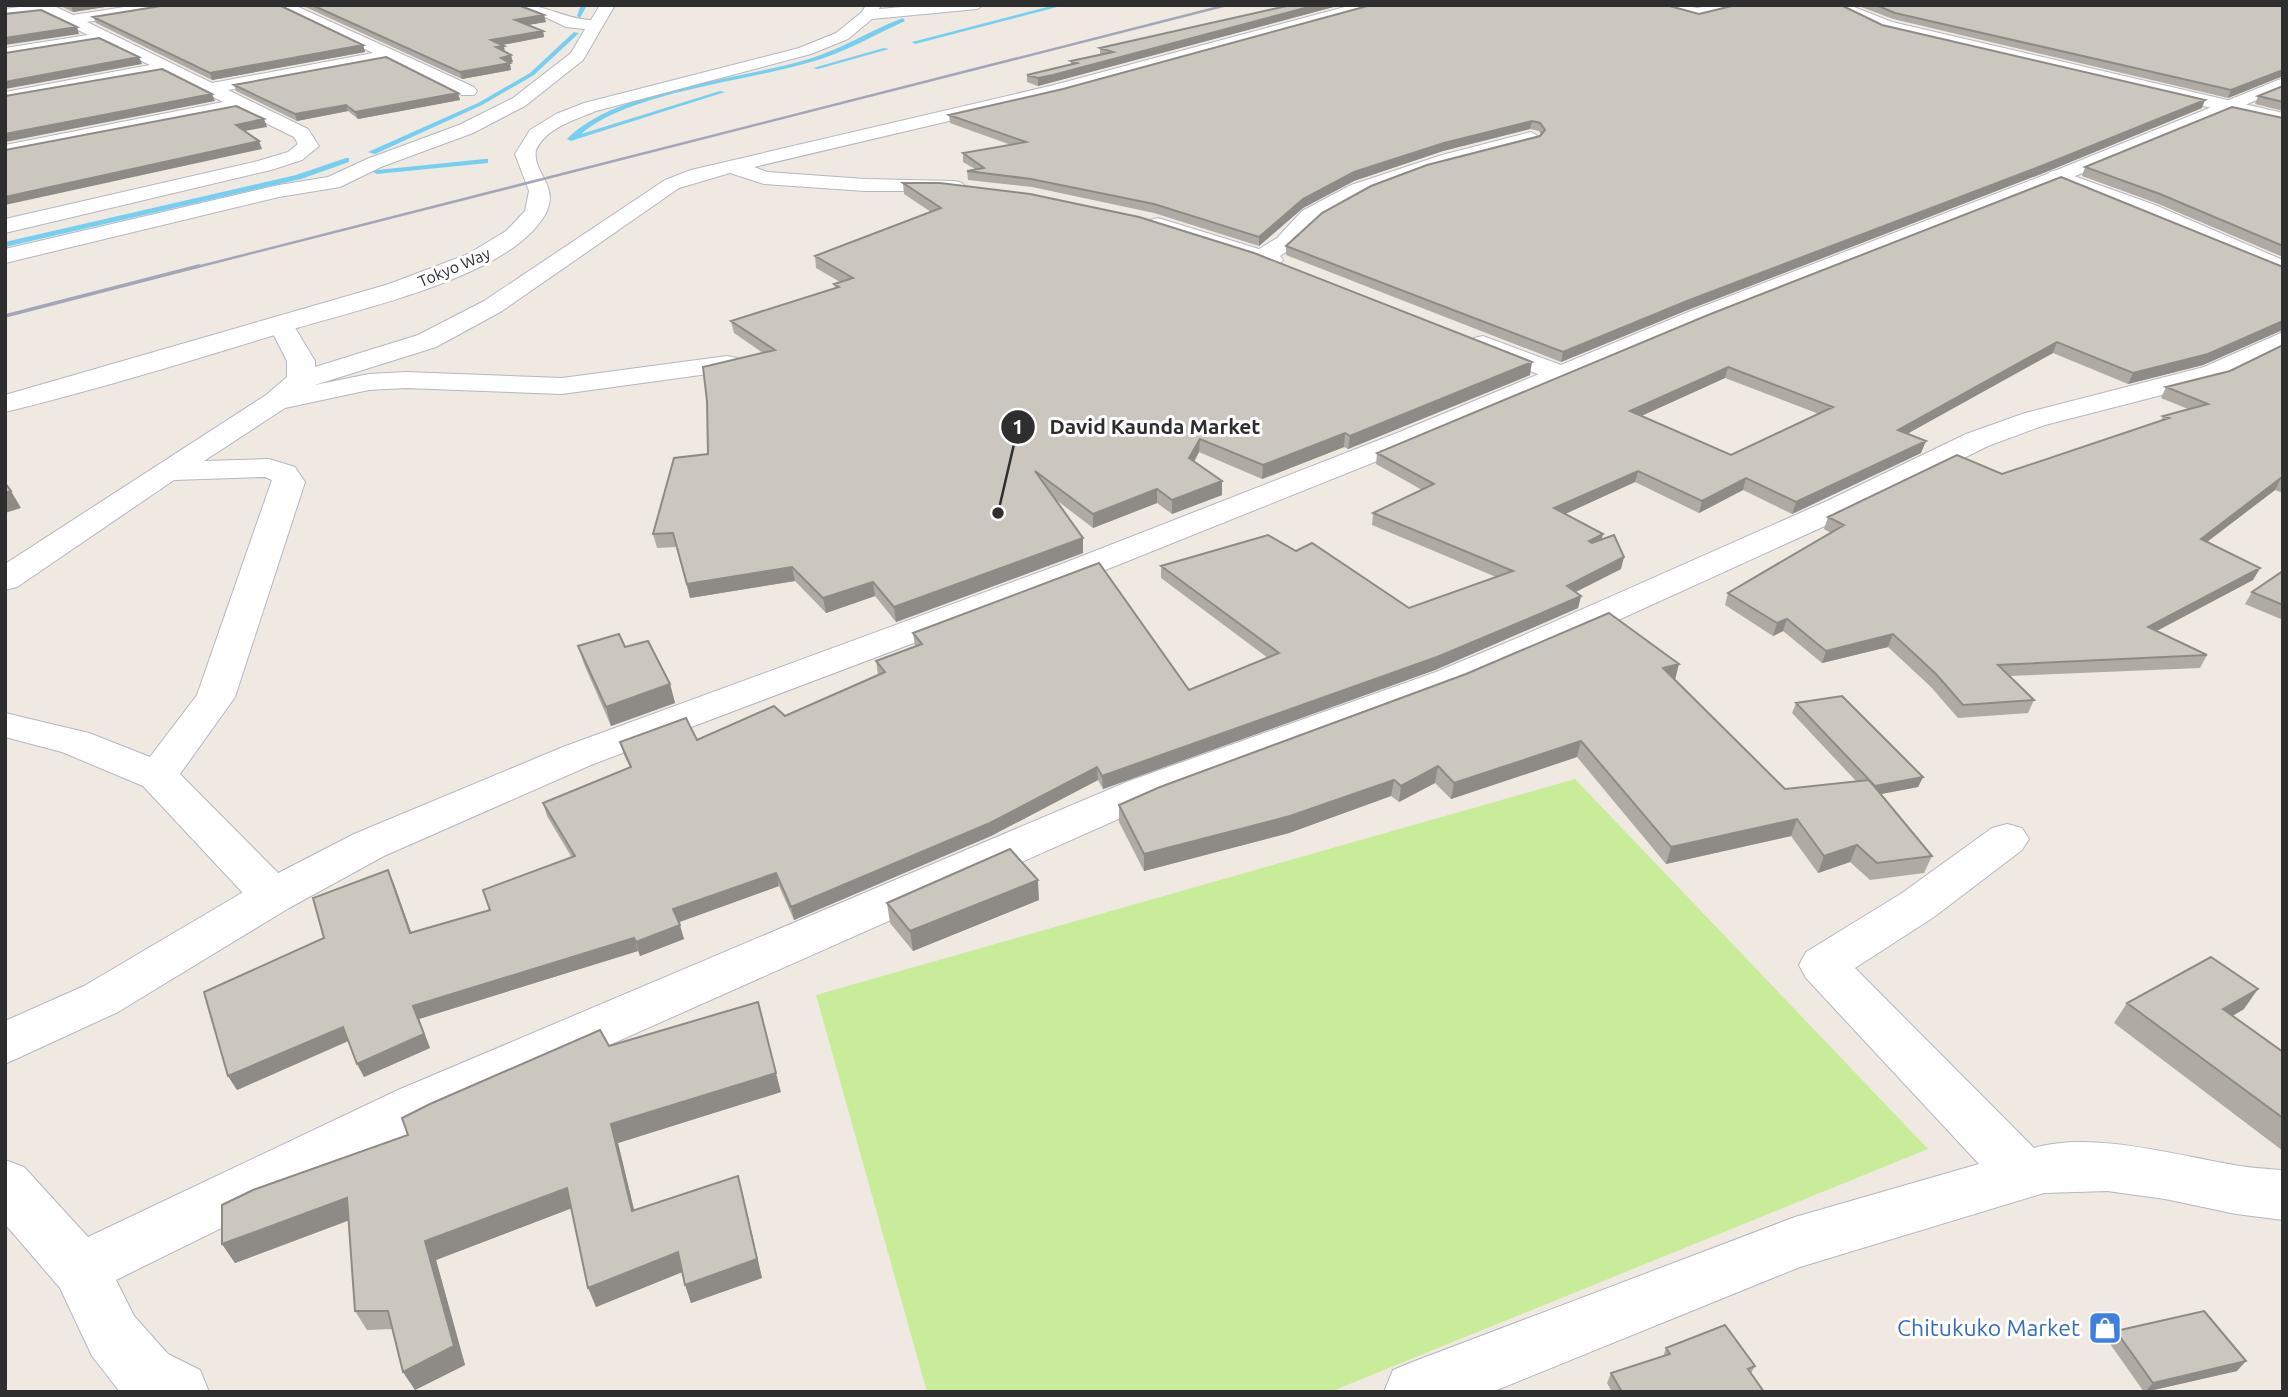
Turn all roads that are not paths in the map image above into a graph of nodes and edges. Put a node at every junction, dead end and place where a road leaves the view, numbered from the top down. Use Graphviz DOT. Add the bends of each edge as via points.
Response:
graph roads {
  1 [pos="168,5"];
  2 [pos="281,5"];
  3 [pos="527,5"];
  4 [pos="608,5"];
  5 [pos="977,5"];
  6 [pos="1370,5"];
  7 [pos="1665,5"];
  8 [pos="1735,5"];
  9 [pos="1835,5"];
  10 [pos="42,7"];
  11 [pos="871,10"];
  12 [pos="5,14"];
  13 [pos="72,20"];
  14 [pos="597,25"];
  15 [pos="102,37"];
  16 [pos="5,53"];
  17 [pos="392,55"];
  18 [pos="168,67"];
  19 [pos="2283,83"];
  20 [pos="211,88"];
  21 [pos="468,91"];
  22 [pos="5,97"];
  23 [pos="240,104"];
  24 [pos="2231,106"];
  25 [pos="2283,118"];
  26 [pos="1531,138"];
  27 [pos="5,151"];
  28 [pos="348,156"];
  29 [pos="374,163"];
  30 [pos="732,165"];
  31 [pos="2057,176"];
  32 [pos="982,191"];
  33 [pos="1134,218"];
  34 [pos="5,226"];
  35 [pos="5,256"];
  36 [pos="1262,257"];
  37 [pos="1287,267"];
  38 [pos="2283,269"];
  39 [pos="282,326"];
  40 [pos="1469,338"];
  41 [pos="2283,340"];
  42 [pos="727,364"];
  43 [pos="1559,374"];
  44 [pos="301,380"];
  45 [pos="276,401"];
  46 [pos="5,404"];
  47 [pos="167,471"];
  48 [pos="5,580"];
  49 [pos="5,725"];
  50 [pos="158,776"];
  51 [pos="2007,839"];
  52 [pos="273,896"];
  53 [pos="5,1044"];
  54 [pos="2024,1174"];
  55 [pos="5,1184"];
  56 [pos="2283,1195"];
  57 [pos="80,1269"];
  58 [pos="178,1392"];
  59 [pos="1415,1392"];
  1 -- 13 [label="street"];
  2 -- 17 [label="street"];
  3 -- 14 [label="street" via="571,24"];
  4 -- 14 [label="street"];
  5 -- 11 [label="street"];
  6 -- 30 [label="street" via="1057,90"];
  7 -- 8 [label="street" via="1697,13"];
  9 -- 24 [label="street" via="1887,26"];
  10 -- 12 [label="street"];
  10 -- 13 [label="street"];
  11 -- 39 [label="street, Tokyo Way" via="842,36 805,51 562,118 537,134 526,150 525,160 537,180 540,203 531,222 496,248 451,271"];
  13 -- 15 [label="street"];
  14 -- 29 [label="street" via="577,56 519,102 466,129"];
  15 -- 16 [label="street"];
  15 -- 18 [label="street"];
  17 -- 20 [label="street"];
  17 -- 21 [label="street"];
  18 -- 20 [label="street"];
  18 -- 22 [label="street"];
  19 -- 24 [label="street"];
  20 -- 23 [label="street"];
  23 -- 27 [label="street"];
  23 -- 34 [label="street" via="301,133 316,148 264,166"];
  24 -- 25 [label="street"];
  24 -- 31 [label="street"];
  26 -- 36 [label="street" via="1359,189 1310,216 1285,243"];
  28 -- 29 [label="street"];
  29 -- 35 [label="street" via="333,183 279,191"];
  30 -- 32 [label="street" via="764,178 941,185"];
  30 -- 44 [label="street" via="672,184 493,306 427,341"];
  31 -- 38 [label="street"];
  31 -- 43 [label="street"];
  33 -- 36 [label="street"];
  36 -- 37 [label="street"];
  39 -- 44 [label="street" via="301,361"];
  39 -- 46 [label="street, Tokyo Way"];
  40 -- 43 [label="street"];
  41 -- 57 [label="street" via="2214,373 2035,419 1977,440 1838,508 1498,660 1144,791 417,1106"];
  42 -- 45 [label="street" via="562,386 369,382"];
  43 -- 52 [label="street" via="1071,572 577,756 369,845"];
  44 -- 45 [label="street"];
  45 -- 47 [label="street"];
  47 -- 48 [label="street"];
  47 -- 50 [label="street" via="269,468 285,474 289,482 216,697"];
  49 -- 50 [label="street" via="75,743"];
  50 -- 52 [label="street"];
  51 -- 54 [label="street" via="1917,905 1822,965"];
  52 -- 53 [label="street" via="101,999"];
  54 -- 56 [label="street" via="2107,1167"];
  54 -- 59 [label="street" via="1795,1243"];
  55 -- 57 [label="street"];
  57 -- 58 [label="street" via="113,1336 146,1375"];
}
